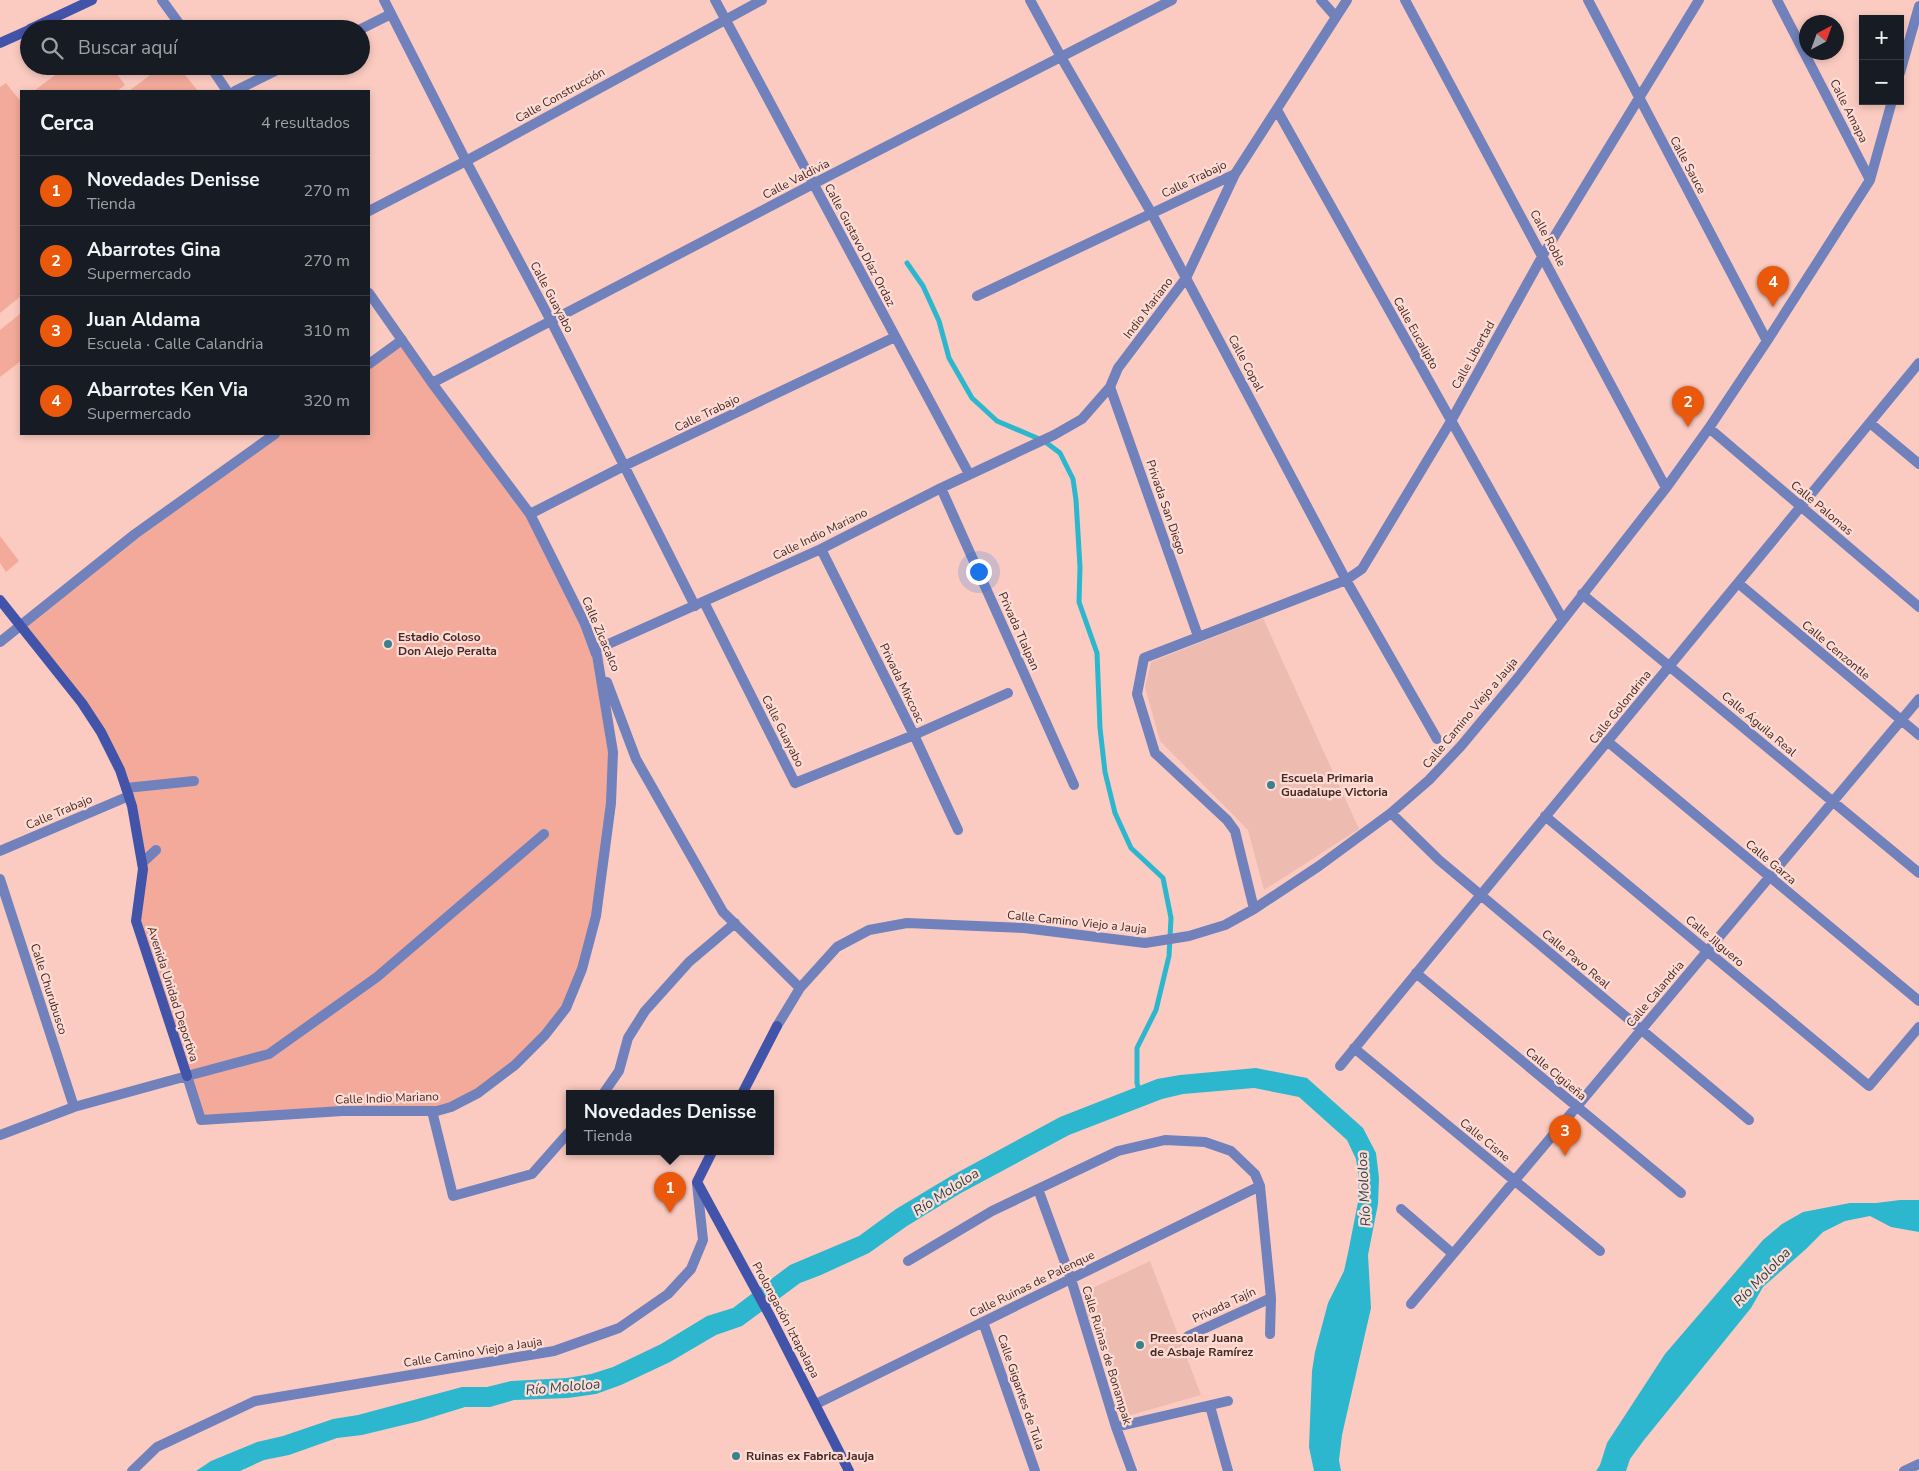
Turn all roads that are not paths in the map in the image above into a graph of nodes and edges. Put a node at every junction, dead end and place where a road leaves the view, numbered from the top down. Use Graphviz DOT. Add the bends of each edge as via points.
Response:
graph roads {
  1 [pos="92,0"];
  2 [pos="162,0"];
  3 [pos="384,0"];
  4 [pos="715,0"];
  5 [pos="762,0"];
  6 [pos="1030,0"];
  7 [pos="1172,0"];
  8 [pos="1321,0"];
  9 [pos="1347,0"];
  10 [pos="1405,0"];
  11 [pos="1588,0"];
  12 [pos="1699,0"];
  13 [pos="1777,0"];
  14 [pos="1919,6"];
  15 [pos="391,14"];
  16 [pos="1336,17"];
  17 [pos="725,19"];
  18 [pos="49,20"];
  19 [pos="176,20"];
  20 [pos="370,24"];
  21 [pos="20,34"];
  22 [pos="0,43"];
  23 [pos="1061,57"];
  24 [pos="1904,60"];
  25 [pos="216,75"];
  26 [pos="267,75"];
  27 [pos="226,90"];
  28 [pos="237,90"];
  29 [pos="1638,98"];
  30 [pos="1891,105"];
  31 [pos="1277,110"];
  32 [pos="466,161"];
  33 [pos="1236,174"];
  34 [pos="1870,180"];
  35 [pos="813,184"];
  36 [pos="370,210"];
  37 [pos="1152,214"];
  38 [pos="1543,255"];
  39 [pos="1186,278"];
  40 [pos="370,294"];
  41 [pos="977,296"];
  42 [pos="551,321"];
  43 [pos="895,337"];
  44 [pos="402,340"];
  45 [pos="1767,341"];
  46 [pos="370,363"];
  47 [pos="1919,364"];
  48 [pos="432,383"];
  49 [pos="1110,387"];
  50 [pos="1451,421"];
  51 [pos="1870,423"];
  52 [pos="1708,428"];
  53 [pos="274,435"];
  54 [pos="1054,435"];
  55 [pos="1919,464"];
  56 [pos="624,466"];
  57 [pos="969,474"];
  58 [pos="941,488"];
  59 [pos="1666,488"];
  60 [pos="1801,506"];
  61 [pos="530,514"];
  62 [pos="821,549"];
  63 [pos="1346,580"];
  64 [pos="1738,583"];
  65 [pos="1582,594"];
  66 [pos="0,600"];
  67 [pos="699,604"];
  68 [pos="1919,607"];
  69 [pos="1563,620"];
  70 [pos="20,626"];
  71 [pos="1198,636"];
  72 [pos="0,642"];
  73 [pos="596,653"];
  74 [pos="1669,666"];
  75 [pos="1008,693"];
  76 [pos="1919,699"];
  77 [pos="1901,720"];
  78 [pos="914,735"];
  79 [pos="1919,736"];
  80 [pos="1437,739"];
  81 [pos="1607,741"];
  82 [pos="194,781"];
  83 [pos="1074,785"];
  84 [pos="127,792"];
  85 [pos="1833,802"];
  86 [pos="1391,813"];
  87 [pos="1545,816"];
  88 [pos="958,830"];
  89 [pos="544,834"];
  90 [pos="156,850"];
  91 [pos="0,851"];
  92 [pos="142,863"];
  93 [pos="1919,872"];
  94 [pos="1770,877"];
  95 [pos="0,879"];
  96 [pos="1480,895"];
  97 [pos="1254,909"];
  98 [pos="735,923"];
  99 [pos="1707,951"];
  100 [pos="1416,973"];
  101 [pos="800,988"];
  102 [pos="1919,1001"];
  103 [pos="1919,1027"];
  104 [pos="1642,1030"];
  105 [pos="1354,1048"];
  106 [pos="1340,1066"];
  107 [pos="186,1076"];
  108 [pos="606,1090"];
  109 [pos="744,1090"];
  110 [pos="74,1107"];
  111 [pos="1577,1107"];
  112 [pos="432,1111"];
  113 [pos="1749,1120"];
  114 [pos="0,1135"];
  115 [pos="566,1136"];
  116 [pos="710,1155"];
  117 [pos="1515,1181"];
  118 [pos="697,1182"];
  119 [pos="1260,1186"];
  120 [pos="1038,1189"];
  121 [pos="1681,1194"];
  122 [pos="1401,1209"];
  123 [pos="1600,1251"];
  124 [pos="1454,1254"];
  125 [pos="908,1261"];
  126 [pos="1071,1280"];
  127 [pos="1271,1298"];
  128 [pos="1411,1304"];
  129 [pos="983,1322"];
  130 [pos="1270,1334"];
  131 [pos="1188,1336"];
  132 [pos="1228,1401"];
  133 [pos="816,1404"];
  134 [pos="1210,1406"];
  135 [pos="1116,1427"];
  136 [pos="1919,1464"];
  137 [pos="132,1471"];
  138 [pos="849,1471"];
  139 [pos="1034,1471"];
  140 [pos="1132,1471"];
  141 [pos="1228,1471"];
  142 [pos="1904,1471"];
  1 -- 18 [label="street"];
  2 -- 19 [label="street"];
  3 -- 15 [label="street, Calle Guayabo"];
  4 -- 17 [label="street, Calle Gustavo Díaz Ordaz"];
  5 -- 17 [label="street, Calle Construcción"];
  6 -- 23 [label="street, Calle Copal"];
  7 -- 23 [label="street, Calle Valdivia"];
  8 -- 16 [label="street"];
  9 -- 16 [label="street, Calle Trabajo"];
  10 -- 38 [label="street, Calle Roble"];
  11 -- 29 [label="street, Calle Sauce"];
  12 -- 29 [label="street, Calle Libertad"];
  13 -- 34 [label="street, Calle Amapa"];
  14 -- 24 [label="street"];
  15 -- 20 [label="street"];
  15 -- 32 [label="street, Calle Guayabo"];
  16 -- 31 [label="street, Calle Trabajo"];
  17 -- 32 [label="street, Calle Construcción"];
  17 -- 35 [label="street, Calle Gustavo Díaz Ordaz"];
  21 -- 22 [label="street"];
  23 -- 35 [label="street, Calle Valdivia"];
  23 -- 37 [label="street, Calle Copal"];
  25 -- 27 [label="street"];
  26 -- 28 [label="street"];
  29 -- 38 [label="street, Calle Libertad"];
  29 -- 45 [label="street, Calle Sauce"];
  30 -- 34 [label="street, Calle Camino Viejo a Jauja"];
  31 -- 33 [label="street, Calle Trabajo"];
  31 -- 50 [label="street, Calle Eucalipto"];
  32 -- 36 [label="street, Calle Construcción"];
  32 -- 42 [label="street, Calle Guayabo"];
  33 -- 37 [label="street, Calle Trabajo"];
  33 -- 39 [label="street, Indio Mariano"];
  34 -- 45 [label="street, Calle Camino Viejo a Jauja"];
  35 -- 42 [label="street, Calle Valdivia"];
  35 -- 43 [label="street, Calle Gustavo Díaz Ordaz"];
  37 -- 39 [label="street, Calle Copal"];
  37 -- 41 [label="street, Calle Trabajo"];
  38 -- 50 [label="street, Calle Libertad"];
  38 -- 59 [label="street, Calle Roble"];
  39 -- 49 [label="street, Indio Mariano" via="1118,368"];
  39 -- 63 [label="street, Calle Copal"];
  40 -- 44 [label="street, Calle Zicacalco"];
  42 -- 48 [label="street, Calle Valdivia"];
  42 -- 56 [label="street, Calle Guayabo"];
  43 -- 56 [label="street, Calle Trabajo"];
  43 -- 57 [label="street, Calle Gustavo Díaz Ordaz"];
  44 -- 46 [label="street"];
  44 -- 48 [label="street, Calle Zicacalco"];
  45 -- 52 [label="street, Calle Camino Viejo a Jauja"];
  47 -- 51 [label="street, Calle Golondrina"];
  48 -- 61 [label="street, Calle Zicacalco"];
  49 -- 54 [label="street, Indio Mariano" via="1082,419"];
  49 -- 71 [label="street, Privada San Diego"];
  50 -- 63 [label="street, Calle Libertad" via="1362,569"];
  50 -- 69 [label="street, Calle Eucalipto"];
  51 -- 55 [label="street"];
  51 -- 60 [label="street, Calle Golondrina"];
  52 -- 59 [label="street, Calle Camino Viejo a Jauja"];
  52 -- 60 [label="street, Calle Palomas"];
  53 -- 70 [label="street" via="136,534"];
  54 -- 57 [label="street, Calle Indio Mariano"];
  56 -- 61 [label="street, Calle Trabajo"];
  56 -- 67 [label="street, Calle Guayabo"];
  57 -- 58 [label="street, Calle Indio Mariano"];
  58 -- 62 [label="street, Calle Indio Mariano"];
  58 -- 83 [label="street, Privada Tlalpan"];
  59 -- 65 [label="street, Calle Camino Viejo a Jauja"];
  60 -- 64 [label="street, Calle Golondrina"];
  60 -- 68 [label="street, Calle Palomas"];
  61 -- 73 [label="street, Calle Zicacalco" via="585,624"];
  62 -- 67 [label="street, Calle Indio Mariano"];
  62 -- 78 [label="street, Privada Mixcoac"];
  63 -- 71 [label="street, Calle Libertad"];
  63 -- 80 [label="street, Calle Copal"];
  64 -- 74 [label="street, Calle Golondrina"];
  64 -- 77 [label="street, Calle Cenzontle"];
  65 -- 69 [label="street, Calle Camino Viejo a Jauja"];
  65 -- 74 [label="street, Calle Águila Real"];
  66 -- 70 [label="street, Avenida Unidad Deportiva"];
  67 -- 73 [label="street, Calle Indio Mariano"];
  67 -- 78 [label="street, Calle Guayabo" via="795,783"];
  69 -- 86 [label="street, Calle Camino Viejo a Jauja" via="1461,746"];
  70 -- 72 [label="street"];
  70 -- 84 [label="street, Avenida Unidad Deportiva" via="82,703 101,732"];
  71 -- 97 [label="street, Calle Libertad" via="1144,658 1138,694 1155,753 1235,831"];
  73 -- 98 [label="street, Calle Zicacalco" via="636,759 723,912"];
  73 -- 112 [label="street, Calle Indio Mariano" via="613,752 612,794 596,916 582,969 566,1008 515,1065 478,1093 451,1107"];
  74 -- 81 [label="street, Calle Golondrina"];
  74 -- 85 [label="street, Calle Águila Real"];
  75 -- 78 [label="street"];
  76 -- 77 [label="street, Calle Calandria"];
  77 -- 79 [label="street, Calle Cenzontle"];
  77 -- 85 [label="street, Calle Calandria"];
  78 -- 88 [label="street, Privada Mixcoac"];
  81 -- 87 [label="street, Calle Golondrina"];
  81 -- 94 [label="street, Calle Garza"];
  82 -- 84 [label="street, Calle Trabajo"];
  84 -- 91 [label="street, Calle Trabajo"];
  84 -- 92 [label="street, Avenida Unidad Deportiva"];
  85 -- 93 [label="street, Calle Águila Real"];
  85 -- 94 [label="street, Calle Calandria"];
  86 -- 96 [label="street, Calle Pavo Real"];
  86 -- 97 [label="street, Calle Camino Viejo a Jauja"];
  87 -- 96 [label="street, Calle Golondrina"];
  87 -- 99 [label="street, Calle Jilguero"];
  89 -- 107 [label="street" via="377,977 269,1054"];
  90 -- 92 [label="street"];
  92 -- 107 [label="street, Avenida Unidad Deportiva" via="136,921"];
  94 -- 99 [label="street, Calle Calandria"];
  94 -- 102 [label="street, Calle Garza"];
  95 -- 110 [label="street, Calle Churubusco"];
  96 -- 100 [label="street, Calle Golondrina"];
  96 -- 104 [label="street, Calle Pavo Real"];
  97 -- 101 [label="street, Calle Camino Viejo a Jauja" via="1224,925 1189,936 1145,943 1024,928 906,923 869,930 837,947"];
  98 -- 101 [label="street, Calle Zicacalco"];
  98 -- 108 [label="street" via="689,962 646,1011 628,1038 619,1071"];
  99 -- 103 [label="street, Calle Jilguero" via="1869,1086"];
  99 -- 104 [label="street, Calle Calandria"];
  100 -- 105 [label="street, Calle Golondrina"];
  100 -- 111 [label="street, Calle Cigüeña"];
  101 -- 109 [label="street, Calle Camino Viejo a Jauja"];
  104 -- 111 [label="street, Calle Calandria"];
  104 -- 113 [label="street, Calle Pavo Real"];
  105 -- 106 [label="street, Calle Golondrina"];
  105 -- 117 [label="street, Calle Cisne"];
  107 -- 110 [label="street"];
  107 -- 112 [label="street, Calle Indio Mariano" via="201,1120 342,1111"];
  110 -- 114 [label="street"];
  111 -- 117 [label="street, Calle Calandria"];
  111 -- 121 [label="street, Calle Cigüeña"];
  112 -- 115 [label="street" via="453,1196 532,1174"];
  116 -- 118 [label="street"];
  117 -- 123 [label="street, Calle Cisne"];
  117 -- 124 [label="street, Calle Calandria"];
  118 -- 133 [label="street, Prolongación Iztapalapa"];
  118 -- 137 [label="street, Calle Camino Viejo a Jauja" via="703,1240 690,1269 668,1294 619,1328 554,1351 255,1401 157,1447"];
  119 -- 120 [label="street" via="1256,1174 1231,1151 1206,1142 1165,1140 1118,1151"];
  119 -- 126 [label="street, Calle Ruinas de Palenque"];
  119 -- 127 [label="street"];
  120 -- 125 [label="street" via="992,1211"];
  120 -- 126 [label="street, Calle Ruinas de Bonampak"];
  122 -- 124 [label="street"];
  124 -- 128 [label="street, Calle Calandria"];
  126 -- 129 [label="street, Calle Ruinas de Palenque"];
  126 -- 135 [label="street, Calle Ruinas de Bonampak"];
  127 -- 130 [label="street"];
  127 -- 131 [label="street, Privada Tajín"];
  129 -- 133 [label="street, Calle Ruinas de Palenque"];
  129 -- 139 [label="street, Calle Gigantes de Tula"];
  132 -- 134 [label="street"];
  133 -- 138 [label="street, Prolongación Iztapalapa"];
  134 -- 135 [label="street"];
  134 -- 141 [label="street"];
  135 -- 140 [label="street, Calle Ruinas de Bonampak"];
  136 -- 142 [label="street"];
}
